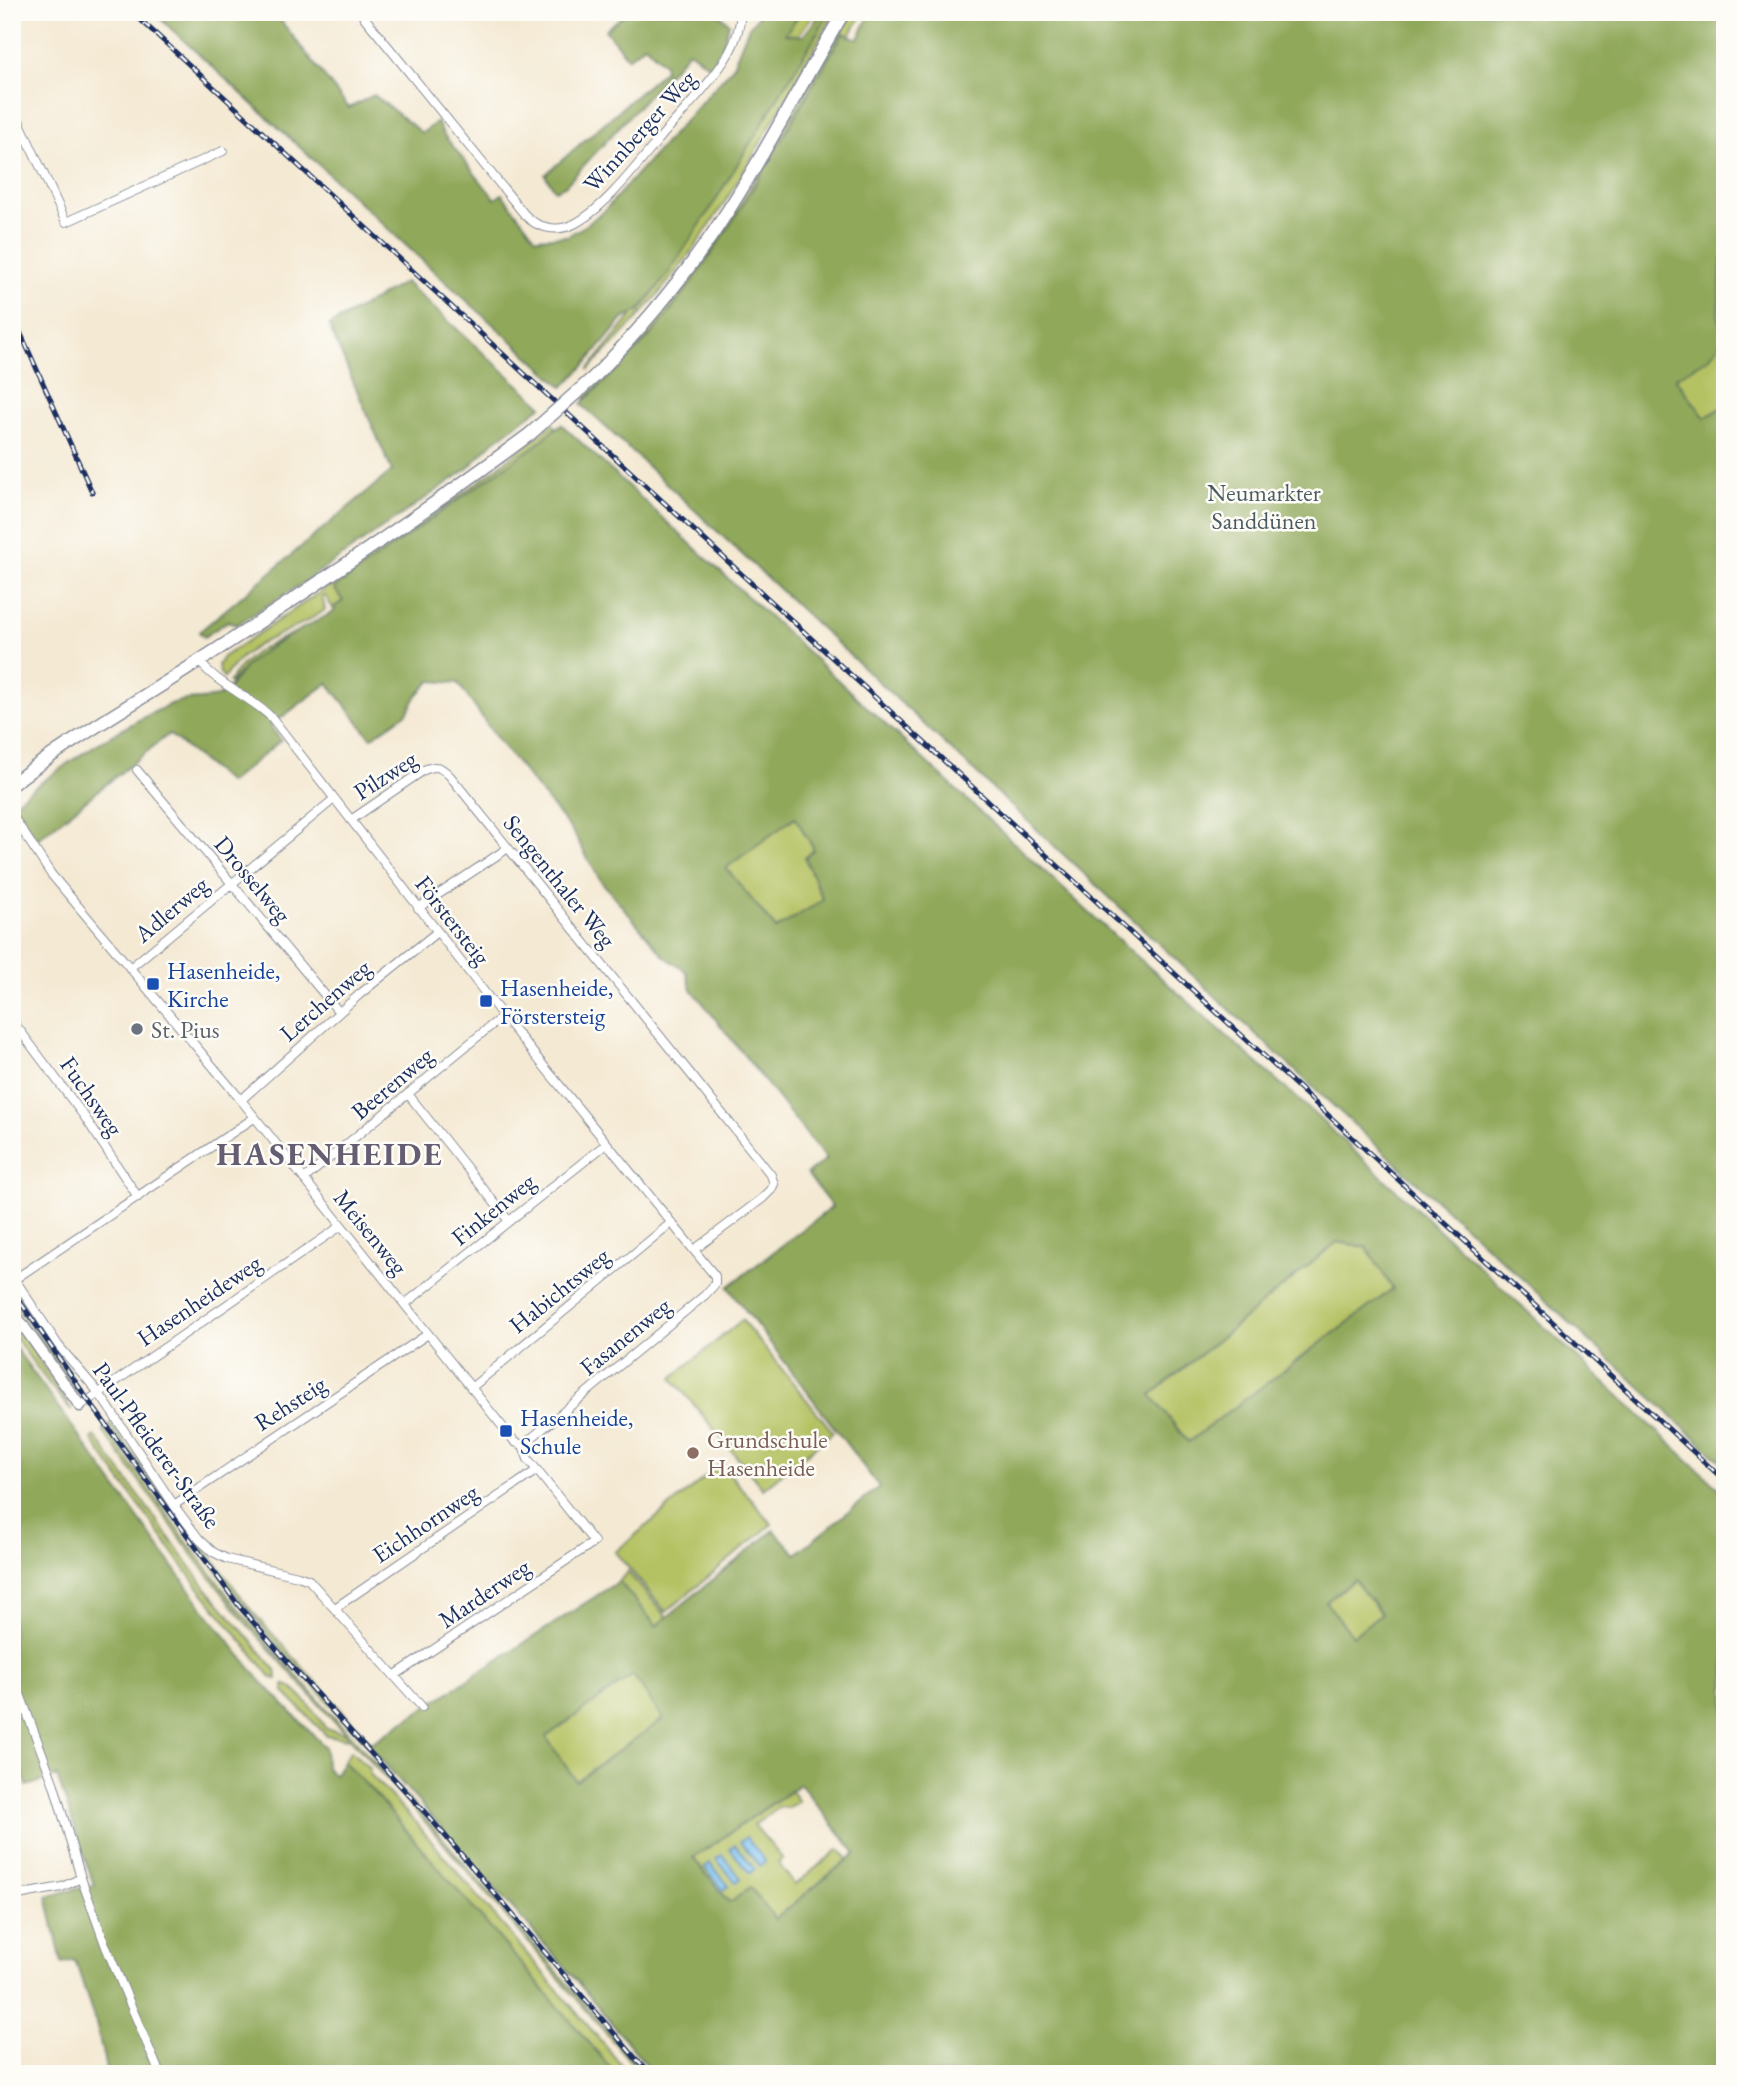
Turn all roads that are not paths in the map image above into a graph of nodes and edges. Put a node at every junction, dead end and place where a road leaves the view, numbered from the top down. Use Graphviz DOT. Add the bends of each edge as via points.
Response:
graph roads {
  1 [pos="360,12"];
  2 [pos="741,12"];
  3 [pos="844,12"];
  4 [pos="12,106"];
  5 [pos="223,151"];
  6 [pos="199,661"];
  7 [pos="440,768"];
  8 [pos="137,769"];
  9 [pos="12,784"];
  10 [pos="334,799"];
  11 [pos="12,815"];
  12 [pos="351,820"];
  13 [pos="508,848"];
  14 [pos="232,884"];
  15 [pos="418,908"];
  16 [pos="437,932"];
  17 [pos="130,968"];
  18 [pos="339,1012"];
  19 [pos="503,1016"];
  20 [pos="12,1020"];
  21 [pos="408,1094"];
  22 [pos="241,1100"];
  23 [pos="254,1118"];
  24 [pos="606,1144"];
  25 [pos="304,1179"];
  26 [pos="138,1197"];
  27 [pos="509,1221"];
  28 [pos="671,1223"];
  29 [pos="341,1226"];
  30 [pos="694,1250"];
  31 [pos="14,1277"];
  32 [pos="716,1281"];
  33 [pos="405,1304"];
  34 [pos="12,1310"];
  35 [pos="428,1334"];
  36 [pos="471,1388"];
  37 [pos="99,1393"];
  38 [pos="80,1406"];
  39 [pos="523,1445"];
  40 [pos="537,1470"];
  41 [pos="174,1505"];
  42 [pos="594,1542"];
  43 [pos="335,1608"];
  44 [pos="12,1673"];
  45 [pos="394,1676"];
  46 [pos="422,1707"];
  47 [pos="81,1878"];
  48 [pos="12,1896"];
  49 [pos="160,2074"];
  1 -- 2 [label="street, Winnberger Weg" via="529,220 547,227 568,226 586,217 609,195 715,73 733,44"];
  3 -- 6 [label="main road, bridge" via="702,250 594,377 481,470"];
  4 -- 5 [label="street" via="66,222"];
  6 -- 9 [label="main road" via="60,748"];
  6 -- 10 [label="street, Förstersteig" via="213,677 268,714"];
  7 -- 12 [label="street, Pilzweg" via="424,770"];
  7 -- 13 [label="street, Sengenthaler Weg"];
  8 -- 14 [label="street, Drosselweg"];
  10 -- 12 [label="street, Förstersteig"];
  10 -- 14 [label="street, Adlerweg"];
  11 -- 17 [label="street, Meisenweg" via="51,874"];
  12 -- 15 [label="street, Förstersteig"];
  13 -- 15 [label="street"];
  13 -- 30 [label="street, Sengenthaler Weg" via="771,1175 774,1186 762,1198"];
  14 -- 17 [label="street, Adlerweg"];
  14 -- 18 [label="street, Drosselweg"];
  15 -- 16 [label="street, Förstersteig"];
  16 -- 18 [label="street, Lerchenweg"];
  16 -- 19 [label="street, Förstersteig"];
  17 -- 22 [label="street, Meisenweg"];
  18 -- 22 [label="street, Lerchenweg"];
  19 -- 21 [label="street, Beerenweg"];
  19 -- 24 [label="street, Förstersteig"];
  20 -- 26 [label="street, Fuchsweg"];
  21 -- 25 [label="street, Beerenweg"];
  21 -- 27 [label="street"];
  22 -- 23 [label="street, Meisenweg"];
  23 -- 25 [label="street, Meisenweg"];
  23 -- 26 [label="street"];
  24 -- 27 [label="street, Finkenweg"];
  24 -- 28 [label="street, Förstersteig"];
  25 -- 29 [label="street, Meisenweg"];
  26 -- 31 [label="street"];
  27 -- 33 [label="street, Finkenweg"];
  28 -- 30 [label="street, Förstersteig"];
  28 -- 36 [label="street, Habichtsweg"];
  29 -- 33 [label="street, Meisenweg"];
  29 -- 37 [label="street, Hasenheideweg"];
  30 -- 32 [label="street, Förstersteig"];
  31 -- 37 [label="street, Paul-Pfleiderer-Straße" via="58,1345"];
  32 -- 39 [label="street, Fasanenweg" via="705,1295"];
  33 -- 35 [label="street, Meisenweg"];
  34 -- 38 [label="street"];
  35 -- 36 [label="street, Meisenweg"];
  35 -- 41 [label="street, Rehsteig"];
  36 -- 39 [label="street, Meisenweg" via="515,1442"];
  37 -- 38 [label="street, Hasenheideweg"];
  37 -- 41 [label="street, Paul-Pfleiderer-Straße"];
  39 -- 40 [label="street, Meisenweg"];
  40 -- 42 [label="street, Meisenweg"];
  40 -- 43 [label="street, Eichhornweg"];
  41 -- 43 [label="street, Paul-Pfleiderer-Straße" via="217,1555 304,1578"];
  42 -- 45 [label="street, Marderweg"];
  43 -- 45 [label="street, Paul-Pfleiderer-Straße"];
  44 -- 47 [label="street" via="54,1785"];
  45 -- 46 [label="street, Paul-Pfleiderer-Straße"];
  47 -- 48 [label="street" via="62,1887"];
  47 -- 49 [label="street"];
}
